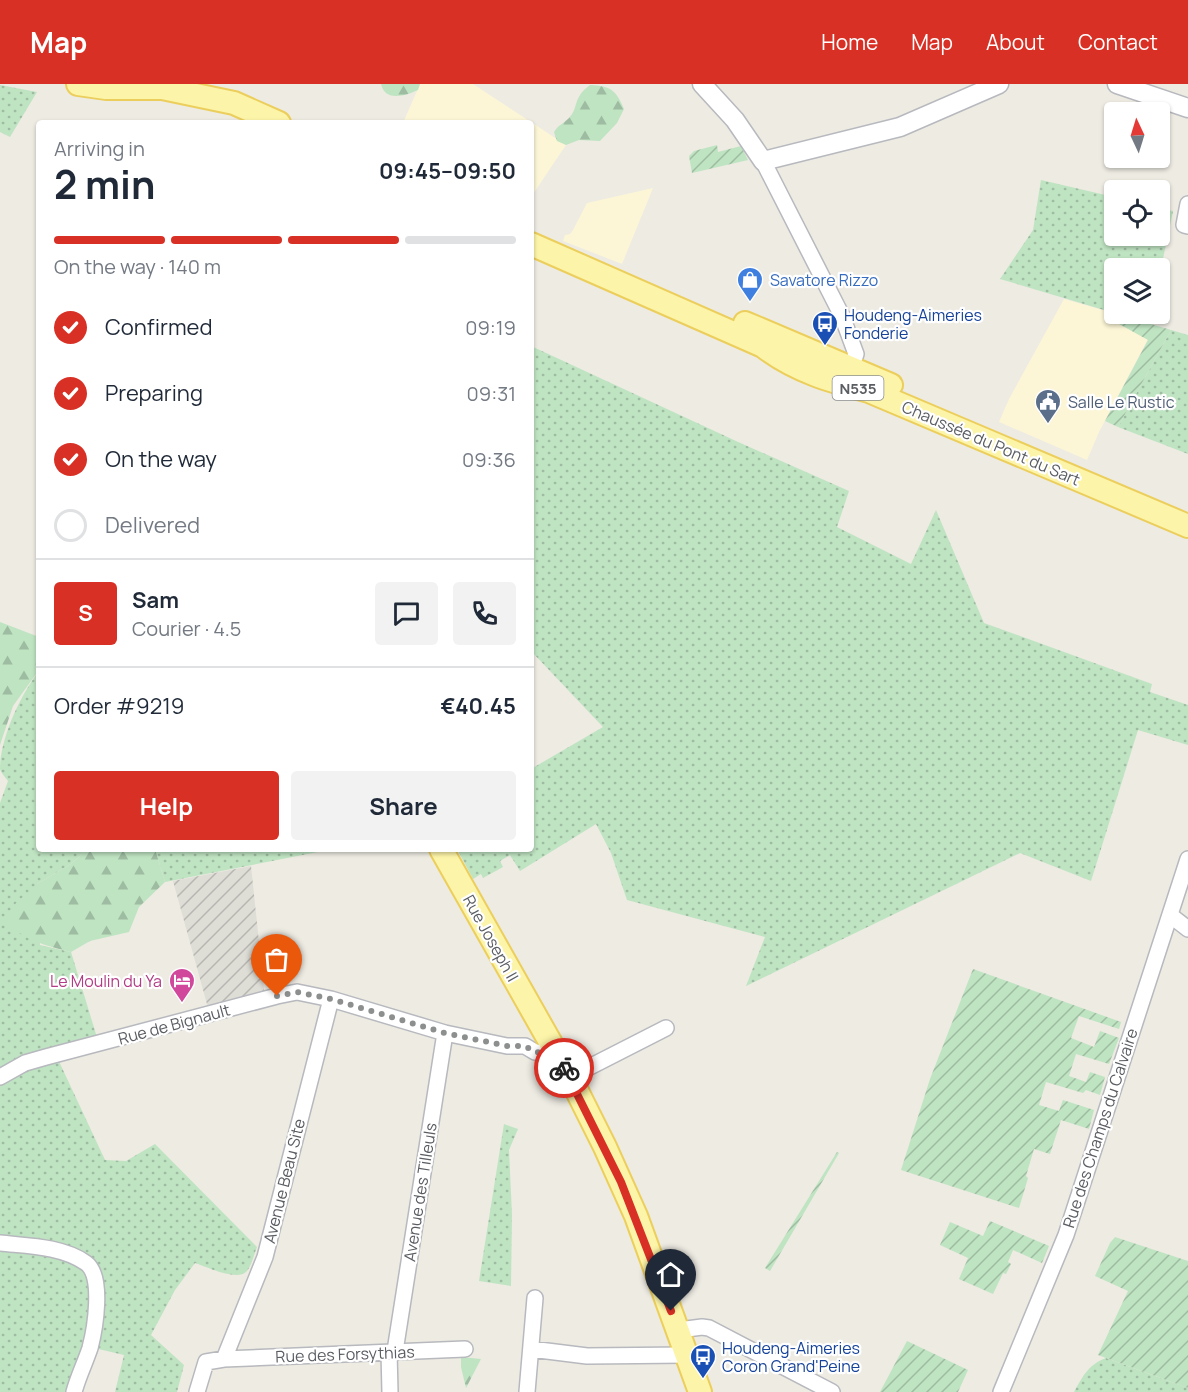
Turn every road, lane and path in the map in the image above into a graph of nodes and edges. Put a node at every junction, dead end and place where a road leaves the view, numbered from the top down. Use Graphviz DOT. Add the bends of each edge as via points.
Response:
graph roads {
  1 [pos="78,84"];
  2 [pos="702,84"];
  3 [pos="999,84"];
  4 [pos="1117,84"];
  5 [pos="151,86"];
  6 [pos="1188,108"];
  7 [pos="272,120"];
  8 [pos="764,161"];
  9 [pos="1188,204"];
  10 [pos="1188,226"];
  11 [pos="534,233"];
  12 [pos="534,245"];
  13 [pos="848,376"];
  14 [pos="1188,512"];
  15 [pos="1188,526"];
  16 [pos="443,852"];
  17 [pos="1188,859"];
  18 [pos="1170,915"];
  19 [pos="1188,929"];
  20 [pos="331,999"];
  21 [pos="542,1027"];
  22 [pos="666,1028"];
  23 [pos="445,1033"];
  24 [pos="525,1046"];
  25 [pos="555,1050"];
  26 [pos="0,1077"];
  27 [pos="570,1077"];
  28 [pos="0,1244"];
  29 [pos="535,1298"];
  30 [pos="679,1330"];
  31 [pos="465,1349"];
  32 [pos="531,1349"];
  33 [pos="392,1352"];
  34 [pos="687,1355"];
  35 [pos="224,1359"];
  36 [pos="74,1392"];
  37 [pos="196,1392"];
  38 [pos="390,1392"];
  39 [pos="527,1392"];
  40 [pos="700,1392"];
  41 [pos="832,1392"];
  42 [pos="1001,1392"];
  1 -- 5 [label="main road" via="106,88"];
  2 -- 8 [label="street" via="735,120"];
  3 -- 8 [label="street" via="900,127"];
  4 -- 6 [label="street"];
  5 -- 7 [label="main road" via="234,103"];
  8 -- 13 [label="street" via="842,316 856,354"];
  9 -- 10 [label="street" via="1184,225"];
  11 -- 13 [label="main road, Chaussée du Pont du Sart / N535"];
  12 -- 13 [label="main road, Chaussée du Pont du Sart / N535" via="763,346 780,360 829,381"];
  13 -- 14 [label="main road, Chaussée du Pont du Sart / N535"];
  13 -- 15 [label="main road, Chaussée du Pont du Sart / N535" via="869,391"];
  16 -- 21 [label="main road, Rue Joseph II"];
  17 -- 18 [label="street, Rue des Champs du Calvaire"];
  18 -- 19 [label="street"];
  18 -- 42 [label="street, Rue des Champs du Calvaire" via="1066,1235"];
  20 -- 23 [label="street, Rue de Bignault"];
  20 -- 26 [label="street, Rue de Bignault" via="297,992 277,996 25,1063"];
  20 -- 35 [label="street, Avenue Beau Site" via="264,1257"];
  21 -- 24 [label="street" via="526,1036"];
  21 -- 25 [label="main road, Rue Joseph II"];
  22 -- 27 [label="street"];
  23 -- 24 [label="street, Rue de Bignault"];
  23 -- 33 [label="street, Avenue des Tilleuls"];
  24 -- 25 [label="street, Rue de Bignault" via="535,1052"];
  25 -- 27 [label="main road, Rue Joseph II"];
  27 -- 30 [label="main road, Rue Joseph II" via="621,1182"];
  28 -- 36 [label="street" via="37,1247 74,1257 88,1264 96,1278 90,1347"];
  29 -- 32 [label="street"];
  30 -- 34 [label="main road, Rue Joseph II"];
  30 -- 41 [label="street" via="709,1328"];
  31 -- 33 [label="street, Rue des Forsythias"];
  32 -- 34 [label="street" via="587,1356"];
  32 -- 39 [label="street"];
  33 -- 35 [label="street, Rue des Forsythias"];
  33 -- 38 [label="street, Avenue des Tilleuls"];
  34 -- 40 [label="main road, Rue Joseph II"];
  35 -- 37 [label="street" via="206,1362"];
}
